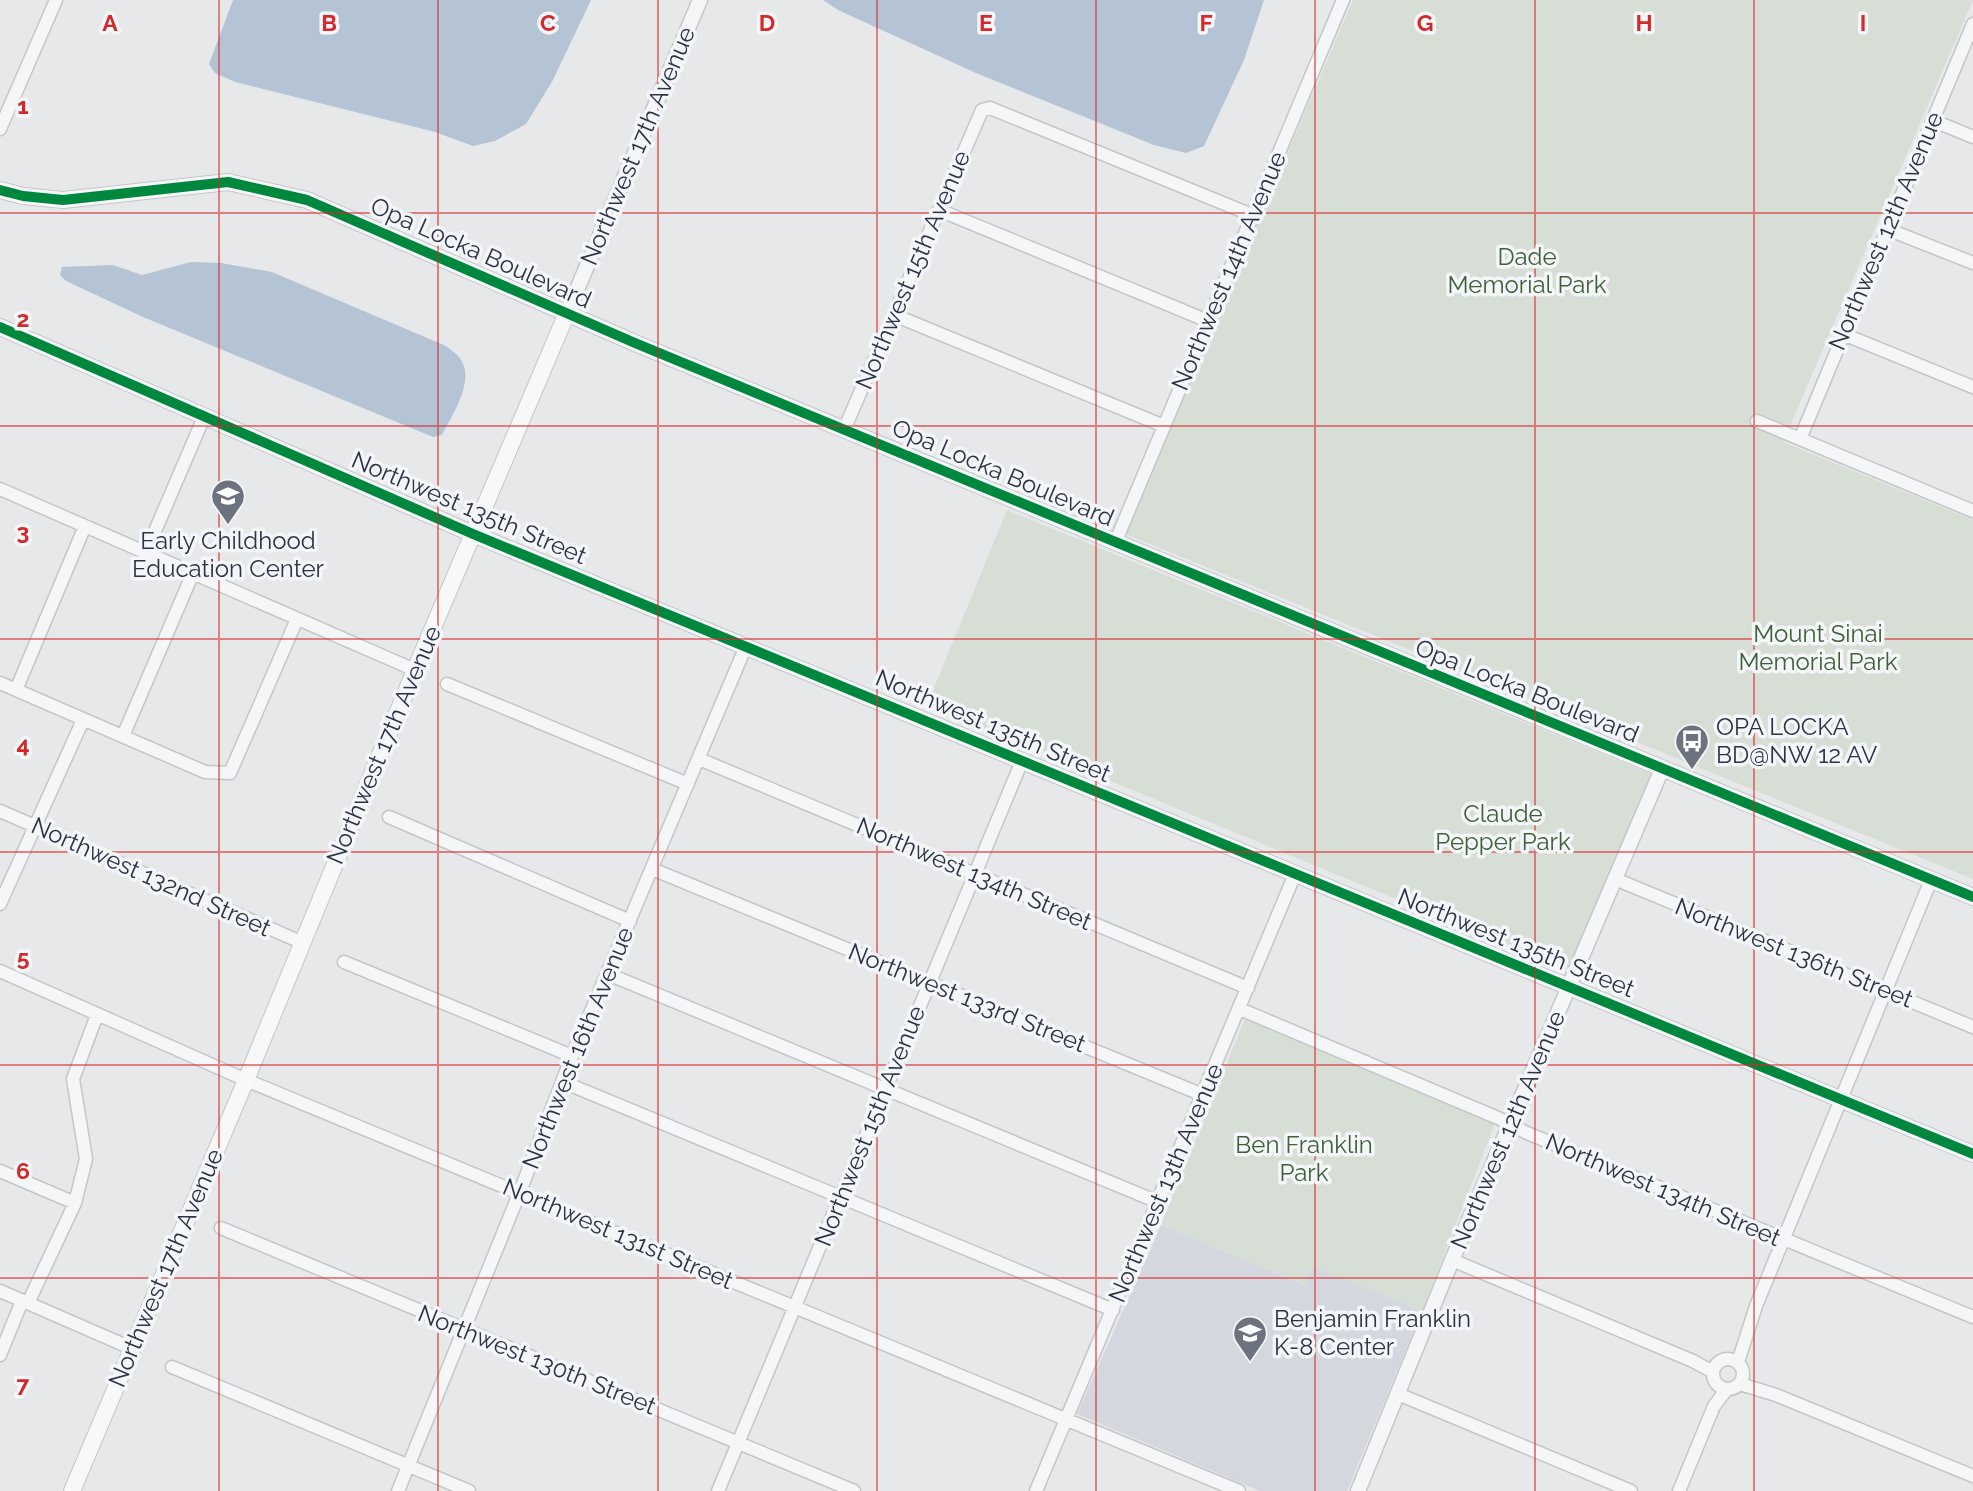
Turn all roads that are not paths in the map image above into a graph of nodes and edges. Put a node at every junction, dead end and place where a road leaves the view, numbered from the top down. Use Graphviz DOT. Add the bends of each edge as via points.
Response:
graph roads {
  1 [pos="56,0"];
  2 [pos="700,0"];
  3 [pos="1343,0"];
  4 [pos="1973,24"];
  5 [pos="1932,120"];
  6 [pos="0,129"];
  7 [pos="1973,137"];
  8 [pos="0,190"];
  9 [pos="939,210"];
  10 [pos="1252,215"];
  11 [pos="1887,229"];
  12 [pos="1973,263"];
  13 [pos="567,313"];
  14 [pos="894,315"];
  15 [pos="1208,321"];
  16 [pos="0,327"];
  17 [pos="1843,334"];
  18 [pos="1973,387"];
  19 [pos="204,417"];
  20 [pos="1757,421"];
  21 [pos="1164,426"];
  22 [pos="844,430"];
  23 [pos="1800,439"];
  24 [pos="0,489"];
  25 [pos="1973,511"];
  26 [pos="85,526"];
  27 [pos="473,534"];
  28 [pos="1115,543"];
  29 [pos="146,552"];
  30 [pos="193,573"];
  31 [pos="297,619"];
  32 [pos="747,646"];
  33 [pos="415,670"];
  34 [pos="0,684"];
  35 [pos="447,684"];
  36 [pos="16,690"];
  37 [pos="83,720"];
  38 [pos="123,736"];
  39 [pos="699,759"];
  40 [pos="1022,761"];
  41 [pos="1662,769"];
  42 [pos="688,784"];
  43 [pos="0,811"];
  44 [pos="389,817"];
  45 [pos="34,826"];
  46 [pos="652,869"];
  47 [pos="975,874"];
  48 [pos="1295,874"];
  49 [pos="1615,879"];
  50 [pos="1931,880"];
  51 [pos="1973,897"];
  52 [pos="0,904"];
  53 [pos="630,921"];
  54 [pos="303,943"];
  55 [pos="344,962"];
  56 [pos="0,971"];
  57 [pos="608,974"];
  58 [pos="929,982"];
  59 [pos="1570,987"];
  60 [pos="1248,988"];
  61 [pos="1886,991"];
  62 [pos="1240,1009"];
  63 [pos="97,1015"];
  64 [pos="1973,1027"];
  65 [pos="572,1056"];
  66 [pos="246,1080"];
  67 [pos="563,1082"];
  68 [pos="886,1089"];
  69 [pos="1203,1095"];
  70 [pos="1841,1100"];
  71 [pos="1510,1124"];
  72 [pos="1973,1154"];
  73 [pos="0,1171"];
  74 [pos="519,1194"];
  75 [pos="842,1197"];
  76 [pos="1158,1202"];
  77 [pos="75,1203"];
  78 [pos="221,1228"];
  79 [pos="1783,1239"];
  80 [pos="1452,1261"];
  81 [pos="0,1292"];
  82 [pos="25,1302"];
  83 [pos="795,1308"];
  84 [pos="1112,1310"];
  85 [pos="1973,1317"];
  86 [pos="464,1330"];
  87 [pos="131,1348"];
  88 [pos="0,1355"];
  89 [pos="1734,1360"];
  90 [pos="172,1367"];
  91 [pos="1718,1378"];
  92 [pos="1742,1381"];
  93 [pos="1398,1394"];
  94 [pos="1067,1421"];
  95 [pos="738,1442"];
  96 [pos="408,1466"];
  97 [pos="1973,1476"];
  98 [pos="72,1491"];
  99 [pos="398,1491"];
  100 [pos="469,1491"];
  101 [pos="718,1491"];
  102 [pos="854,1491"];
  103 [pos="1037,1491"];
  104 [pos="1239,1491"];
  105 [pos="1358,1491"];
  106 [pos="1631,1491"];
  107 [pos="1679,1491"];
  1 -- 6 [label="street"];
  2 -- 13 [label="street, Northwest 17th Avenue"];
  3 -- 10 [label="street, Northwest 14th Avenue"];
  4 -- 5 [label="street, Northwest 12th Avenue"];
  5 -- 7 [label="street"];
  5 -- 11 [label="street, Northwest 12th Avenue"];
  8 -- 13 [label="main road, Opa Locka Boulevard" via="62,200 228,182 258,188 307,200"];
  9 -- 10 [label="street, Northwest 15th Avenue" via="982,110 990,108"];
  9 -- 14 [label="street, Northwest 15th Avenue"];
  9 -- 15 [label="street"];
  10 -- 15 [label="street, Northwest 14th Avenue"];
  11 -- 12 [label="street"];
  11 -- 17 [label="street, Northwest 12th Avenue"];
  13 -- 22 [label="main road, Opa Locka Boulevard"];
  13 -- 27 [label="main road, Northwest 17th Avenue"];
  14 -- 21 [label="street"];
  14 -- 22 [label="street, Northwest 15th Avenue"];
  15 -- 21 [label="street, Northwest 14th Avenue"];
  16 -- 19 [label="main road, Northwest 135th Street"];
  17 -- 18 [label="street"];
  17 -- 23 [label="street, Northwest 12th Avenue"];
  19 -- 27 [label="main road, Northwest 135th Street"];
  19 -- 29 [label="street"];
  20 -- 23 [label="street"];
  21 -- 28 [label="street, Northwest 14th Avenue"];
  22 -- 28 [label="main road, Opa Locka Boulevard"];
  23 -- 25 [label="street"];
  24 -- 26 [label="street"];
  26 -- 29 [label="street"];
  26 -- 36 [label="street"];
  27 -- 32 [label="main road, Northwest 135th Street"];
  27 -- 33 [label="main road, Northwest 17th Avenue"];
  28 -- 41 [label="main road, Opa Locka Boulevard"];
  29 -- 30 [label="street"];
  30 -- 31 [label="street"];
  30 -- 38 [label="street"];
  31 -- 33 [label="street"];
  31 -- 38 [label="street" via="230,773 205,772"];
  32 -- 39 [label="street, Northwest 16th Avenue"];
  32 -- 40 [label="main road, Northwest 135th Street"];
  33 -- 54 [label="main road, Northwest 17th Avenue"];
  34 -- 36 [label="street"];
  35 -- 42 [label="street"];
  36 -- 37 [label="street"];
  37 -- 38 [label="street"];
  37 -- 45 [label="street"];
  39 -- 42 [label="street, Northwest 16th Avenue"];
  39 -- 47 [label="street, Northwest 134th Street"];
  40 -- 47 [label="street, Northwest 15th Avenue"];
  40 -- 48 [label="main road, Northwest 135th Street"];
  41 -- 49 [label="street, Northwest 12th Avenue"];
  41 -- 50 [label="main road, Opa Locka Boulevard"];
  42 -- 46 [label="street, Northwest 16th Avenue"];
  43 -- 45 [label="street, Northwest 132nd Street"];
  44 -- 53 [label="street"];
  45 -- 52 [label="street"];
  45 -- 54 [label="street, Northwest 132nd Street"];
  46 -- 53 [label="street, Northwest 16th Avenue"];
  46 -- 58 [label="street, Northwest 133rd Street"];
  47 -- 58 [label="street, Northwest 15th Avenue"];
  47 -- 60 [label="street, Northwest 134th Street"];
  48 -- 59 [label="main road, Northwest 135th Street"];
  48 -- 60 [label="street, Northwest 13th Avenue"];
  49 -- 59 [label="street, Northwest 12th Avenue"];
  49 -- 61 [label="street, Northwest 136th Street"];
  50 -- 51 [label="main road, Opa Locka Boulevard"];
  50 -- 61 [label="street"];
  53 -- 57 [label="street, Northwest 16th Avenue"];
  54 -- 66 [label="main road, Northwest 17th Avenue"];
  55 -- 65 [label="street"];
  56 -- 63 [label="street, Northwest 131st Street"];
  57 -- 65 [label="street, Northwest 16th Avenue"];
  57 -- 68 [label="street"];
  58 -- 68 [label="street, Northwest 15th Avenue"];
  58 -- 69 [label="street, Northwest 133rd Street"];
  59 -- 70 [label="main road, Northwest 135th Street"];
  59 -- 71 [label="street, Northwest 12th Avenue"];
  60 -- 62 [label="street, Northwest 13th Avenue"];
  61 -- 64 [label="street, Northwest 136th Street"];
  61 -- 70 [label="street"];
  62 -- 69 [label="street, Northwest 13th Avenue"];
  62 -- 71 [label="street, Northwest 134th Street"];
  63 -- 66 [label="street, Northwest 131st Street"];
  63 -- 77 [label="street" via="73,1079 86,1159"];
  65 -- 67 [label="street, Northwest 16th Avenue"];
  66 -- 74 [label="street, Northwest 131st Street"];
  66 -- 87 [label="main road, Northwest 17th Avenue"];
  67 -- 74 [label="street, Northwest 16th Avenue"];
  67 -- 75 [label="street"];
  68 -- 75 [label="street, Northwest 15th Avenue"];
  68 -- 76 [label="street"];
  69 -- 76 [label="street, Northwest 13th Avenue"];
  70 -- 72 [label="main road, Northwest 135th Street"];
  70 -- 79 [label="street"];
  71 -- 79 [label="street, Northwest 134th Street"];
  71 -- 80 [label="street, Northwest 12th Avenue"];
  73 -- 77 [label="street"];
  74 -- 83 [label="street, Northwest 131st Street"];
  74 -- 86 [label="street, Northwest 16th Avenue"];
  75 -- 83 [label="street, Northwest 15th Avenue"];
  75 -- 84 [label="street"];
  76 -- 84 [label="street, Northwest 13th Avenue"];
  77 -- 82 [label="street"];
  78 -- 86 [label="street, Northwest 130th Street"];
  79 -- 85 [label="street, Northwest 134th Street"];
  79 -- 89 [label="street"];
  80 -- 91 [label="street" via="1693,1361 1699,1359"];
  80 -- 93 [label="street, Northwest 12th Avenue"];
  81 -- 82 [label="street"];
  82 -- 87 [label="street"];
  82 -- 88 [label="street"];
  83 -- 94 [label="street, Northwest 131st Street"];
  83 -- 95 [label="street, Northwest 15th Avenue"];
  84 -- 94 [label="street, Northwest 13th Avenue"];
  86 -- 95 [label="street, Northwest 130th Street"];
  86 -- 96 [label="street, Northwest 16th Avenue"];
  87 -- 98 [label="main road, Northwest 17th Avenue"];
  89 -- 91 [label="street"];
  89 -- 92 [label="street" via="1743,1369"];
  90 -- 96 [label="street"];
  91 -- 92 [label="street"];
  91 -- 107 [label="street" via="1714,1406"];
  92 -- 97 [label="street" via="1768,1387 1776,1395"];
  93 -- 105 [label="street, Northwest 12th Avenue"];
  93 -- 106 [label="street"];
  94 -- 103 [label="street, Northwest 13th Avenue"];
  94 -- 104 [label="street, Northwest 131st Street"];
  95 -- 101 [label="street, Northwest 15th Avenue"];
  95 -- 102 [label="street, Northwest 130th Street"];
  96 -- 99 [label="street, Northwest 16th Avenue"];
  96 -- 100 [label="street"];
}
